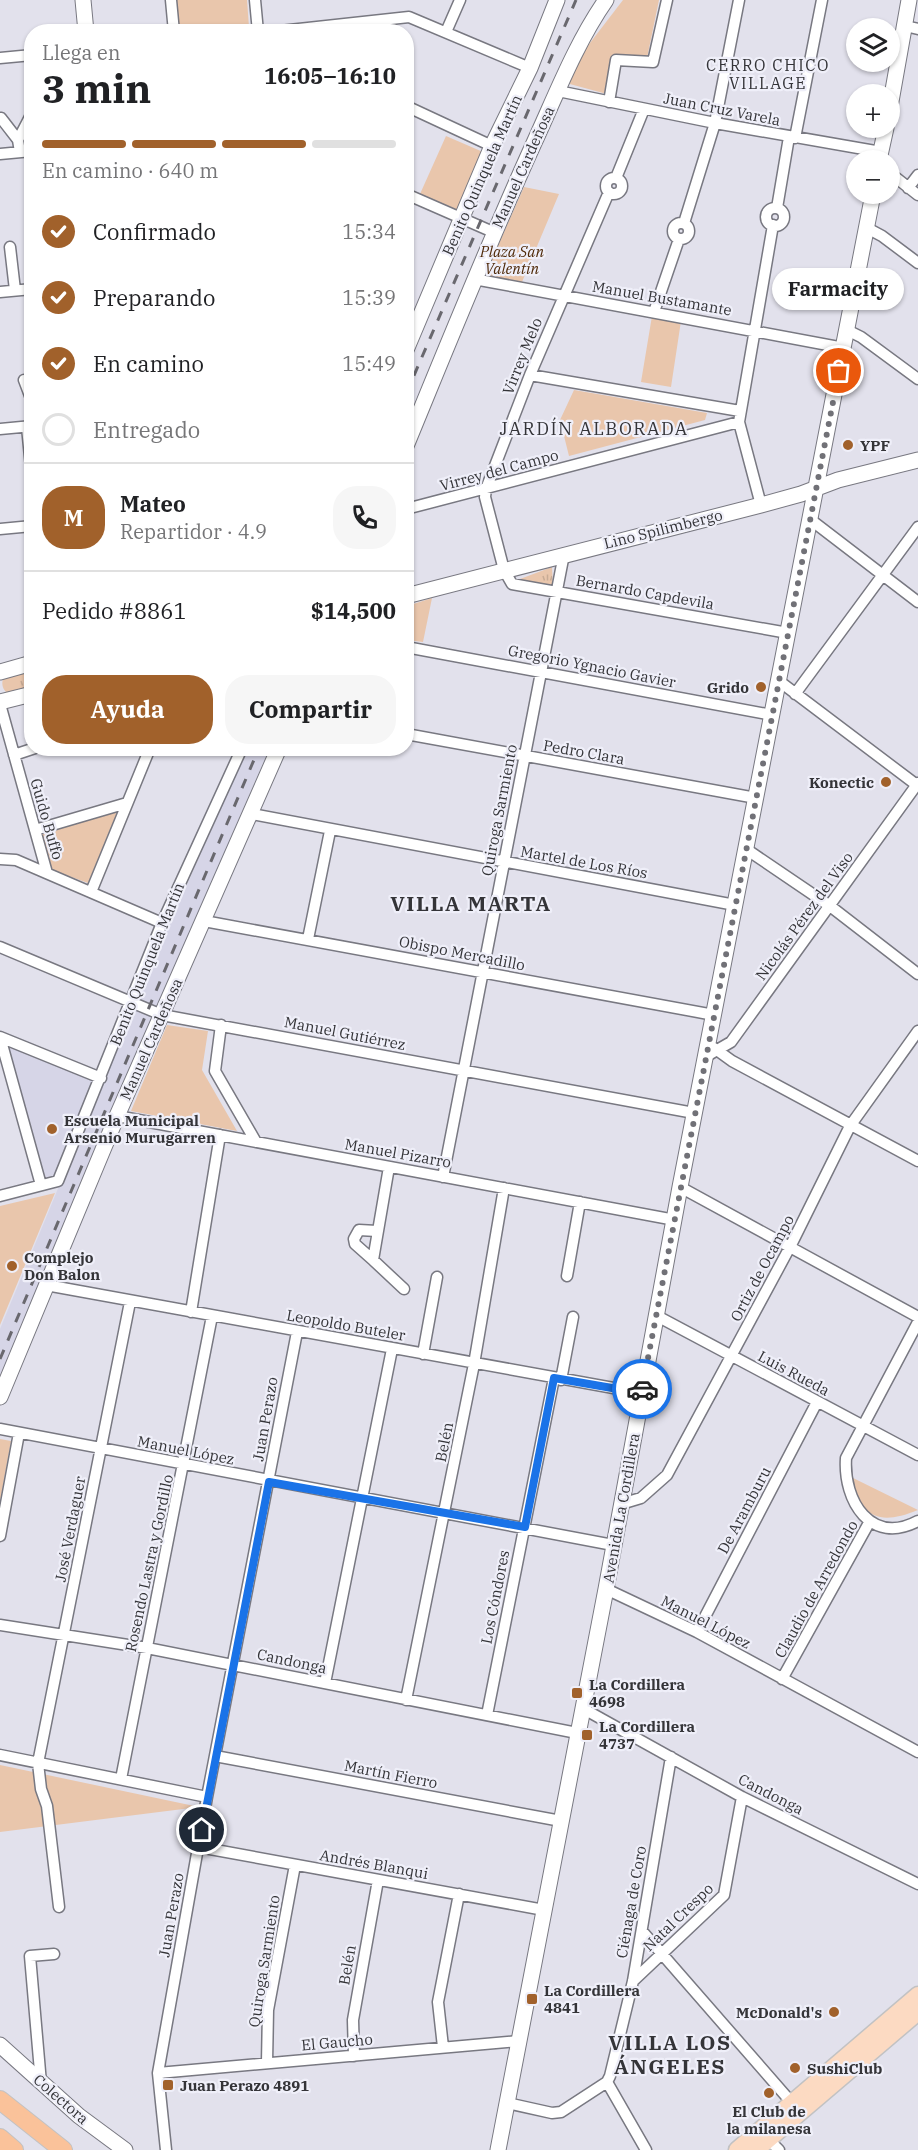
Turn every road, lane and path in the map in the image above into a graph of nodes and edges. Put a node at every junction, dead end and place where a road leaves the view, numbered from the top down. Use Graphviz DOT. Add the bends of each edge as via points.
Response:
graph roads {
  1 [pos="83,0"];
  2 [pos="171,0"];
  3 [pos="255,0"];
  4 [pos="460,0"];
  5 [pos="556,0"];
  6 [pos="606,0"];
  7 [pos="618,0"];
  8 [pos="667,0"];
  9 [pos="739,0"];
  10 [pos="822,0"];
  11 [pos="909,0"];
  12 [pos="85,24"];
  13 [pos="173,24"];
  14 [pos="257,24"];
  15 [pos="342,24"];
  16 [pos="911,27"];
  17 [pos="446,33"];
  18 [pos="24,56"];
  19 [pos="574,57"];
  20 [pos="0,58"];
  21 [pos="530,68"];
  22 [pos="896,84"];
  23 [pos="558,91"];
  24 [pos="609,102"];
  25 [pos="414,110"];
  26 [pos="644,110"];
  27 [pos="1,118"];
  28 [pos="715,123"];
  29 [pos="24,128"];
  30 [pos="792,137"];
  31 [pos="18,140"];
  32 [pos="492,146"];
  33 [pos="24,148"];
  34 [pos="852,150"];
  35 [pos="24,151"];
  36 [pos="0,154"];
  37 [pos="918,174"];
  38 [pos="900,181"];
  39 [pos="908,188"];
  40 [pos="918,195"];
  41 [pos="414,198"];
  42 [pos="871,204"];
  43 [pos="462,219"];
  44 [pos="867,228"];
  45 [pos="493,232"];
  46 [pos="10,247"];
  47 [pos="918,263"];
  48 [pos="474,279"];
  49 [pos="24,289"];
  50 [pos="15,290"];
  51 [pos="0,292"];
  52 [pos="563,296"];
  53 [pos="654,312"];
  54 [pos="755,330"];
  55 [pos="847,330"];
  56 [pos="414,331"];
  57 [pos="844,348"];
  58 [pos="530,375"];
  59 [pos="918,380"];
  60 [pos="739,417"];
  61 [pos="414,426"];
  62 [pos="24,427"];
  63 [pos="0,429"];
  64 [pos="918,460"];
  65 [pos="818,488"];
  66 [pos="486,489"];
  67 [pos="761,505"];
  68 [pos="414,508"];
  69 [pos="811,520"];
  70 [pos="24,526"];
  71 [pos="918,527"];
  72 [pos="0,529"];
  73 [pos="564,554"];
  74 [pos="504,570"];
  75 [pos="882,575"];
  76 [pos="557,592"];
  77 [pos="414,594"];
  78 [pos="918,602"];
  79 [pos="788,633"];
  80 [pos="414,648"];
  81 [pos="24,665"];
  82 [pos="541,671"];
  83 [pos="0,672"];
  84 [pos="779,681"];
  85 [pos="795,694"];
  86 [pos="24,696"];
  87 [pos="0,703"];
  88 [pos="772,715"];
  89 [pos="414,736"];
  90 [pos="24,751"];
  91 [pos="14,754"];
  92 [pos="147,756"];
  93 [pos="238,756"];
  94 [pos="276,756"];
  95 [pos="524,757"];
  96 [pos="918,785"];
  97 [pos="756,798"];
  98 [pos="127,803"];
  99 [pos="252,814"];
  100 [pos="35,830"];
  101 [pos="330,831"];
  102 [pos="746,849"];
  103 [pos="0,859"];
  104 [pos="505,863"];
  105 [pos="47,873"];
  106 [pos="91,892"];
  107 [pos="735,905"];
  108 [pos="830,906"];
  109 [pos="204,921"];
  110 [pos="162,923"];
  111 [pos="308,939"];
  112 [pos="0,947"];
  113 [pos="483,972"];
  114 [pos="918,974"];
  115 [pos="131,1000"];
  116 [pos="162,1015"];
  117 [pos="714,1015"];
  118 [pos="221,1025"];
  119 [pos="918,1031"];
  120 [pos="0,1037"];
  121 [pos="710,1050"];
  122 [pos="463,1070"];
  123 [pos="100,1078"];
  124 [pos="694,1113"];
  125 [pos="117,1116"];
  126 [pos="850,1126"];
  127 [pos="220,1135"];
  128 [pos="256,1142"];
  129 [pos="918,1161"];
  130 [pos="389,1167"];
  131 [pos="443,1177"];
  132 [pos="41,1185"];
  133 [pos="680,1187"];
  134 [pos="504,1188"];
  135 [pos="0,1196"];
  136 [pos="580,1202"];
  137 [pos="675,1220"];
  138 [pos="377,1231"];
  139 [pos="791,1245"];
  140 [pos="374,1260"];
  141 [pos="567,1276"];
  142 [pos="437,1277"];
  143 [pos="46,1285"];
  144 [pos="404,1289"];
  145 [pos="130,1302"];
  146 [pos="191,1312"];
  147 [pos="212,1316"];
  148 [pos="657,1316"];
  149 [pos="573,1317"];
  150 [pos="918,1317"];
  151 [pos="918,1322"];
  152 [pos="297,1332"];
  153 [pos="392,1349"];
  154 [pos="423,1354"];
  155 [pos="732,1356"];
  156 [pos="474,1364"];
  157 [pos="558,1379"];
  158 [pos="641,1393"];
  159 [pos="0,1397"];
  160 [pos="817,1402"];
  161 [pos="863,1426"];
  162 [pos="0,1429"];
  163 [pos="19,1433"];
  164 [pos="101,1449"];
  165 [pos="918,1455"];
  166 [pos="185,1465"];
  167 [pos="269,1482"];
  168 [pos="363,1499"];
  169 [pos="621,1504"];
  170 [pos="445,1513"];
  171 [pos="870,1521"];
  172 [pos="918,1521"];
  173 [pos="525,1527"];
  174 [pos="0,1536"];
  175 [pos="613,1545"];
  176 [pos="606,1589"];
  177 [pos="0,1625"];
  178 [pos="697,1632"];
  179 [pos="64,1634"];
  180 [pos="147,1648"];
  181 [pos="233,1664"];
  182 [pos="782,1679"];
  183 [pos="325,1683"];
  184 [pos="406,1700"];
  185 [pos="582,1708"];
  186 [pos="487,1715"];
  187 [pos="578,1733"];
  188 [pos="918,1752"];
  189 [pos="0,1755"];
  190 [pos="215,1756"];
  191 [pos="671,1757"];
  192 [pos="38,1763"];
  193 [pos="121,1779"];
  194 [pos="207,1797"];
  195 [pos="742,1797"];
  196 [pos="561,1821"];
  197 [pos="199,1846"];
  198 [pos="295,1865"];
  199 [pos="378,1880"];
  200 [pos="918,1884"];
  201 [pos="459,1894"];
  202 [pos="59,1907"];
  203 [pos="544,1910"];
  204 [pos="642,1931"];
  205 [pos="664,1952"];
  206 [pos="54,1954"];
  207 [pos="633,1981"];
  208 [pos="918,1995"];
  209 [pos="915,2016"];
  210 [pos="889,2019"];
  211 [pos="519,2040"];
  212 [pos="0,2045"];
  213 [pos="443,2047"];
  214 [pos="354,2056"];
  215 [pos="267,2063"];
  216 [pos="158,2073"];
  217 [pos="41,2082"];
  218 [pos="607,2082"];
  219 [pos="0,2100"];
  220 [pos="507,2103"];
  221 [pos="792,2103"];
  222 [pos="0,2138"];
  223 [pos="768,2146"];
  224 [pos="14,2150"];
  225 [pos="63,2150"];
  226 [pos="125,2150"];
  227 [pos="166,2150"];
  228 [pos="498,2150"];
  229 [pos="646,2150"];
  230 [pos="737,2150"];
  1 -- 12 [label="main road"];
  2 -- 13 [label="street"];
  3 -- 14 [label="street"];
  4 -- 17 [label="street"];
  5 -- 21 [label="main road, Benito Quinquela Martín"];
  6 -- 19 [label="main road, Manuel Cardeñosa"];
  7 -- 19 [label="main road, Manuel Cardeñosa"];
  8 -- 24 [label="street" via="653,62 616,60"];
  9 -- 28 [label="street"];
  10 -- 30 [label="street"];
  11 -- 16 [label="main road"];
  15 -- 17 [label="street" via="404,17"];
  16 -- 22 [label="main road"];
  17 -- 21 [label="street"];
  18 -- 20 [label="street"];
  19 -- 23 [label="main road, Manuel Cardeñosa"];
  21 -- 32 [label="main road, Benito Quinquela Martín"];
  23 -- 24 [label="street, Juan Cruz Varela"];
  23 -- 45 [label="main road, Manuel Cardeñosa"];
  24 -- 26 [label="street, Juan Cruz Varela"];
  25 -- 32 [label="street"];
  26 -- 28 [label="street, Juan Cruz Varela"];
  26 -- 52 [label="street, Virrey Melo" via="616,178 607,181 609,192"];
  27 -- 31 [label="street"];
  28 -- 30 [label="street, Juan Cruz Varela"];
  28 -- 53 [label="street" via="684,223 690,233 679,239"];
  29 -- 31 [label="street"];
  30 -- 34 [label="street, Juan Cruz Varela"];
  30 -- 54 [label="street" via="777,208 766,215 773,225"];
  31 -- 33 [label="street"];
  32 -- 43 [label="main road, Benito Quinquela Martín"];
  35 -- 36 [label="street"];
  37 -- 39 [label="street"];
  38 -- 39 [label="street"];
  39 -- 40 [label="street"];
  41 -- 43 [label="street"];
  42 -- 44 [label="main road, Avenida La Cordillera"];
  43 -- 45 [label="street"];
  43 -- 56 [label="main road, Benito Quinquela Martín"];
  44 -- 47 [label="street"];
  44 -- 55 [label="main road, Avenida La Cordillera"];
  45 -- 48 [label="main road, Manuel Cardeñosa"];
  46 -- 50 [label="street"];
  48 -- 52 [label="street, Manuel Bustamante"];
  48 -- 61 [label="main road, Manuel Cardeñosa"];
  49 -- 50 [label="street"];
  50 -- 51 [label="street"];
  52 -- 53 [label="street, Manuel Bustamante"];
  52 -- 58 [label="street, Virrey Melo"];
  53 -- 54 [label="street, Manuel Bustamante"];
  54 -- 57 [label="street, Manuel Bustamante"];
  54 -- 60 [label="street"];
  55 -- 57 [label="main road, Avenida La Cordillera"];
  55 -- 59 [label="street"];
  57 -- 65 [label="main road, Avenida La Cordillera"];
  58 -- 60 [label="street"];
  58 -- 66 [label="street, Virrey Melo"];
  60 -- 66 [label="street, Virrey del Campo"];
  60 -- 67 [label="street"];
  62 -- 63 [label="street"];
  64 -- 65 [label="main road, Lino Spilimbergo"];
  65 -- 67 [label="main road, Lino Spilimbergo"];
  65 -- 69 [label="main road, Avenida La Cordillera"];
  66 -- 68 [label="street, Virrey del Campo"];
  66 -- 74 [label="street, Virrey Melo"];
  67 -- 73 [label="main road, Lino Spilimbergo"];
  69 -- 75 [label="street"];
  69 -- 79 [label="main road, Avenida La Cordillera"];
  70 -- 72 [label="street"];
  71 -- 75 [label="street"];
  73 -- 74 [label="main road, Lino Spilimbergo"];
  73 -- 76 [label="street, Quiroga Sarmiento"];
  74 -- 76 [label="street, Bernardo Capdevila" via="512,584"];
  74 -- 77 [label="main road, Lino Spilimbergo"];
  75 -- 78 [label="street"];
  75 -- 85 [label="street"];
  76 -- 79 [label="street, Bernardo Capdevila"];
  76 -- 82 [label="street, Quiroga Sarmiento"];
  79 -- 84 [label="main road, Avenida La Cordillera"];
  80 -- 82 [label="street, Gregorio Ygnacio Gavier"];
  81 -- 83 [label="main road"];
  82 -- 88 [label="street, Gregorio Ygnacio Gavier"];
  82 -- 95 [label="street, Quiroga Sarmiento"];
  84 -- 85 [label="street"];
  84 -- 88 [label="main road, Avenida La Cordillera"];
  85 -- 96 [label="street"];
  86 -- 87 [label="main road"];
  87 -- 91 [label="street, Guido Buffo"];
  88 -- 97 [label="main road, Avenida La Cordillera"];
  89 -- 95 [label="street, Pedro Clara"];
  90 -- 91 [label="street"];
  91 -- 100 [label="street, Guido Buffo"];
  92 -- 98 [label="street"];
  93 -- 110 [label="street, Benito Quinquela Martín"];
  94 -- 99 [label="main road, Manuel Cardeñosa"];
  95 -- 97 [label="street, Pedro Clara"];
  95 -- 104 [label="street, Quiroga Sarmiento"];
  96 -- 108 [label="street, Nicolás Pérez del Viso"];
  97 -- 102 [label="main road, Avenida La Cordillera"];
  98 -- 100 [label="street"];
  98 -- 106 [label="street"];
  99 -- 101 [label="street, Martel de Los Ríos"];
  99 -- 109 [label="main road, Manuel Cardeñosa"];
  100 -- 105 [label="street, Guido Buffo"];
  101 -- 104 [label="street, Martel de Los Ríos"];
  101 -- 111 [label="street"];
  102 -- 107 [label="main road, Avenida La Cordillera"];
  102 -- 108 [label="street"];
  103 -- 105 [label="street" via="16,860"];
  104 -- 107 [label="street, Martel de Los Ríos"];
  104 -- 113 [label="street, Quiroga Sarmiento"];
  105 -- 106 [label="street"];
  106 -- 110 [label="street"];
  107 -- 117 [label="main road, Avenida La Cordillera"];
  108 -- 114 [label="street"];
  108 -- 121 [label="street, Nicolás Pérez del Viso" via="731,1042"];
  109 -- 111 [label="street, Obispo Mercadillo"];
  109 -- 116 [label="main road, Manuel Cardeñosa"];
  110 -- 115 [label="street, Benito Quinquela Martín"];
  111 -- 113 [label="street, Obispo Mercadillo"];
  112 -- 115 [label="street, Manuel Gutiérrez"];
  113 -- 117 [label="street, Obispo Mercadillo"];
  113 -- 122 [label="street, Quiroga Sarmiento"];
  115 -- 116 [label="street, Manuel Gutiérrez"];
  115 -- 123 [label="street, Benito Quinquela Martín"];
  116 -- 118 [label="street, Manuel Gutiérrez"];
  116 -- 125 [label="main road, Manuel Cardeñosa"];
  117 -- 121 [label="main road, Avenida La Cordillera"];
  118 -- 122 [label="street, Manuel Gutiérrez"];
  118 -- 128 [label="street" via="214,1071"];
  119 -- 126 [label="street, Ortiz de Ocampo"];
  120 -- 123 [label="street"];
  120 -- 132 [label="street"];
  121 -- 124 [label="main road, Avenida La Cordillera"];
  121 -- 126 [label="street"];
  122 -- 124 [label="street, Manuel Gutiérrez"];
  122 -- 131 [label="street, Quiroga Sarmiento"];
  123 -- 132 [label="street, Benito Quinquela Martín" via="58,1181"];
  124 -- 133 [label="main road, Avenida La Cordillera"];
  125 -- 127 [label="street, Manuel Pizarro"];
  125 -- 143 [label="main road, Manuel Cardeñosa"];
  126 -- 129 [label="street"];
  126 -- 139 [label="street, Ortiz de Ocampo"];
  127 -- 128 [label="street, Manuel Pizarro"];
  127 -- 146 [label="street"];
  128 -- 130 [label="street, Manuel Pizarro"];
  130 -- 131 [label="street, Manuel Pizarro"];
  130 -- 138 [label="street"];
  131 -- 134 [label="street, Manuel Pizarro"];
  132 -- 135 [label="street"];
  133 -- 137 [label="main road, Avenida La Cordillera"];
  133 -- 139 [label="street"];
  134 -- 136 [label="street, Manuel Pizarro"];
  134 -- 156 [label="street, Belén"];
  136 -- 137 [label="street, Manuel Pizarro"];
  136 -- 141 [label="street"];
  137 -- 148 [label="main road, Avenida La Cordillera"];
  138 -- 140 [label="street"];
  138 -- 140 [label="street" via="359,1230 354,1239"];
  139 -- 150 [label="street"];
  139 -- 155 [label="street, Ortiz de Ocampo"];
  140 -- 144 [label="street"];
  142 -- 154 [label="street"];
  143 -- 145 [label="street, Leopoldo Buteler"];
  143 -- 159 [label="main road, Manuel Cardeñosa"];
  145 -- 146 [label="street, Leopoldo Buteler"];
  145 -- 164 [label="street, José Verdaguer"];
  146 -- 147 [label="street, Leopoldo Buteler"];
  147 -- 152 [label="street, Leopoldo Buteler"];
  147 -- 166 [label="street, Rosendo Lastra y Gordillo"];
  148 -- 155 [label="street, Luis Rueda"];
  148 -- 158 [label="main road, Avenida La Cordillera"];
  149 -- 157 [label="street, Los Cóndores"];
  151 -- 161 [label="street, Claudio de Arredondo"];
  152 -- 153 [label="street, Leopoldo Buteler"];
  152 -- 167 [label="street, Juan Perazo"];
  153 -- 154 [label="street, Leopoldo Buteler"];
  153 -- 168 [label="street"];
  154 -- 156 [label="street, Leopoldo Buteler"];
  155 -- 160 [label="street, Luis Rueda"];
  155 -- 169 [label="street, Ortiz de Ocampo" via="667,1475 648,1494"];
  156 -- 157 [label="street, Leopoldo Buteler"];
  156 -- 170 [label="street, Belén"];
  157 -- 158 [label="street, Leopoldo Buteler"];
  157 -- 173 [label="street, Los Cóndores"];
  158 -- 169 [label="main road, Avenida La Cordillera"];
  160 -- 161 [label="street, Luis Rueda"];
  160 -- 178 [label="street, De Aramburu"];
  161 -- 165 [label="street, Luis Rueda"];
  161 -- 171 [label="street, Claudio de Arredondo" via="846,1458 845,1473 848,1494"];
  162 -- 163 [label="street, Manuel López"];
  163 -- 164 [label="street, Manuel López"];
  163 -- 174 [label="street"];
  164 -- 166 [label="street, Manuel López"];
  164 -- 179 [label="street, José Verdaguer"];
  166 -- 167 [label="street, Manuel López"];
  166 -- 180 [label="street, Rosendo Lastra y Gordillo"];
  167 -- 168 [label="street, Manuel López"];
  167 -- 181 [label="street, Juan Perazo"];
  168 -- 170 [label="street, Manuel López"];
  168 -- 183 [label="street"];
  169 -- 175 [label="main road, Avenida La Cordillera"];
  170 -- 173 [label="street, Manuel López"];
  170 -- 184 [label="street, Belén"];
  171 -- 172 [label="street" via="895,1527"];
  171 -- 182 [label="street, Claudio de Arredondo"];
  173 -- 175 [label="street, Manuel López"];
  173 -- 186 [label="street, Los Cóndores"];
  175 -- 176 [label="main road, Avenida La Cordillera"];
  176 -- 178 [label="street, Manuel López"];
  176 -- 185 [label="main road, Avenida La Cordillera"];
  177 -- 179 [label="street, Candonga"];
  178 -- 182 [label="street, Manuel López"];
  179 -- 180 [label="street, Candonga"];
  179 -- 192 [label="street, José Verdaguer"];
  180 -- 181 [label="street, Candonga"];
  180 -- 193 [label="street, Rosendo Lastra y Gordillo"];
  181 -- 183 [label="street, Candonga"];
  181 -- 190 [label="street, Juan Perazo"];
  182 -- 188 [label="street, Manuel López"];
  183 -- 184 [label="street, Candonga"];
  184 -- 186 [label="street, Candonga"];
  185 -- 187 [label="main road, Avenida La Cordillera"];
  185 -- 191 [label="street, Candonga"];
  186 -- 187 [label="street, Candonga"];
  187 -- 196 [label="main road, Avenida La Cordillera"];
  189 -- 192 [label="street"];
  190 -- 194 [label="street, Juan Perazo"];
  190 -- 196 [label="street, Martín Fierro"];
  191 -- 195 [label="street, Candonga"];
  191 -- 204 [label="street, Ciénaga de Coro"];
  192 -- 193 [label="street"];
  192 -- 202 [label="street"];
  193 -- 194 [label="street"];
  194 -- 197 [label="street, Juan Perazo"];
  195 -- 200 [label="street, Candonga"];
  195 -- 205 [label="street, Natal Crespo" via="724,1895"];
  196 -- 203 [label="main road, Avenida La Cordillera"];
  197 -- 198 [label="street, Andrés Blanqui"];
  197 -- 216 [label="street, Juan Perazo"];
  198 -- 199 [label="street, Andrés Blanqui"];
  198 -- 215 [label="street, Quiroga Sarmiento" via="268,2010"];
  199 -- 201 [label="street, Andrés Blanqui"];
  199 -- 214 [label="street, Belén" via="352,2020"];
  201 -- 203 [label="street, Andrés Blanqui"];
  201 -- 213 [label="street" via="438,2002"];
  203 -- 211 [label="main road, Avenida La Cordillera"];
  204 -- 205 [label="street"];
  204 -- 207 [label="street, Ciénaga de Coro"];
  205 -- 207 [label="street, Natal Crespo"];
  205 -- 221 [label="street"];
  206 -- 217 [label="street" via="30,1956"];
  207 -- 218 [label="street, Ciénaga de Coro"];
  208 -- 210 [label="main road"];
  209 -- 210 [label="main road"];
  209 -- 223 [label="main road"];
  210 -- 221 [label="main road"];
  211 -- 213 [label="street, El Gaucho"];
  211 -- 220 [label="main road, Avenida La Cordillera"];
  212 -- 217 [label="main road, Colectora"];
  213 -- 214 [label="street, El Gaucho"];
  214 -- 215 [label="street, El Gaucho"];
  215 -- 216 [label="street, El Gaucho"];
  216 -- 227 [label="street, Juan Perazo"];
  217 -- 226 [label="main road, Colectora"];
  218 -- 220 [label="street" via="557,2113"];
  218 -- 229 [label="street"];
  219 -- 225 [label="highway"];
  220 -- 228 [label="main road, Avenida La Cordillera"];
  221 -- 230 [label="main road"];
  222 -- 224 [label="highway"];
}
